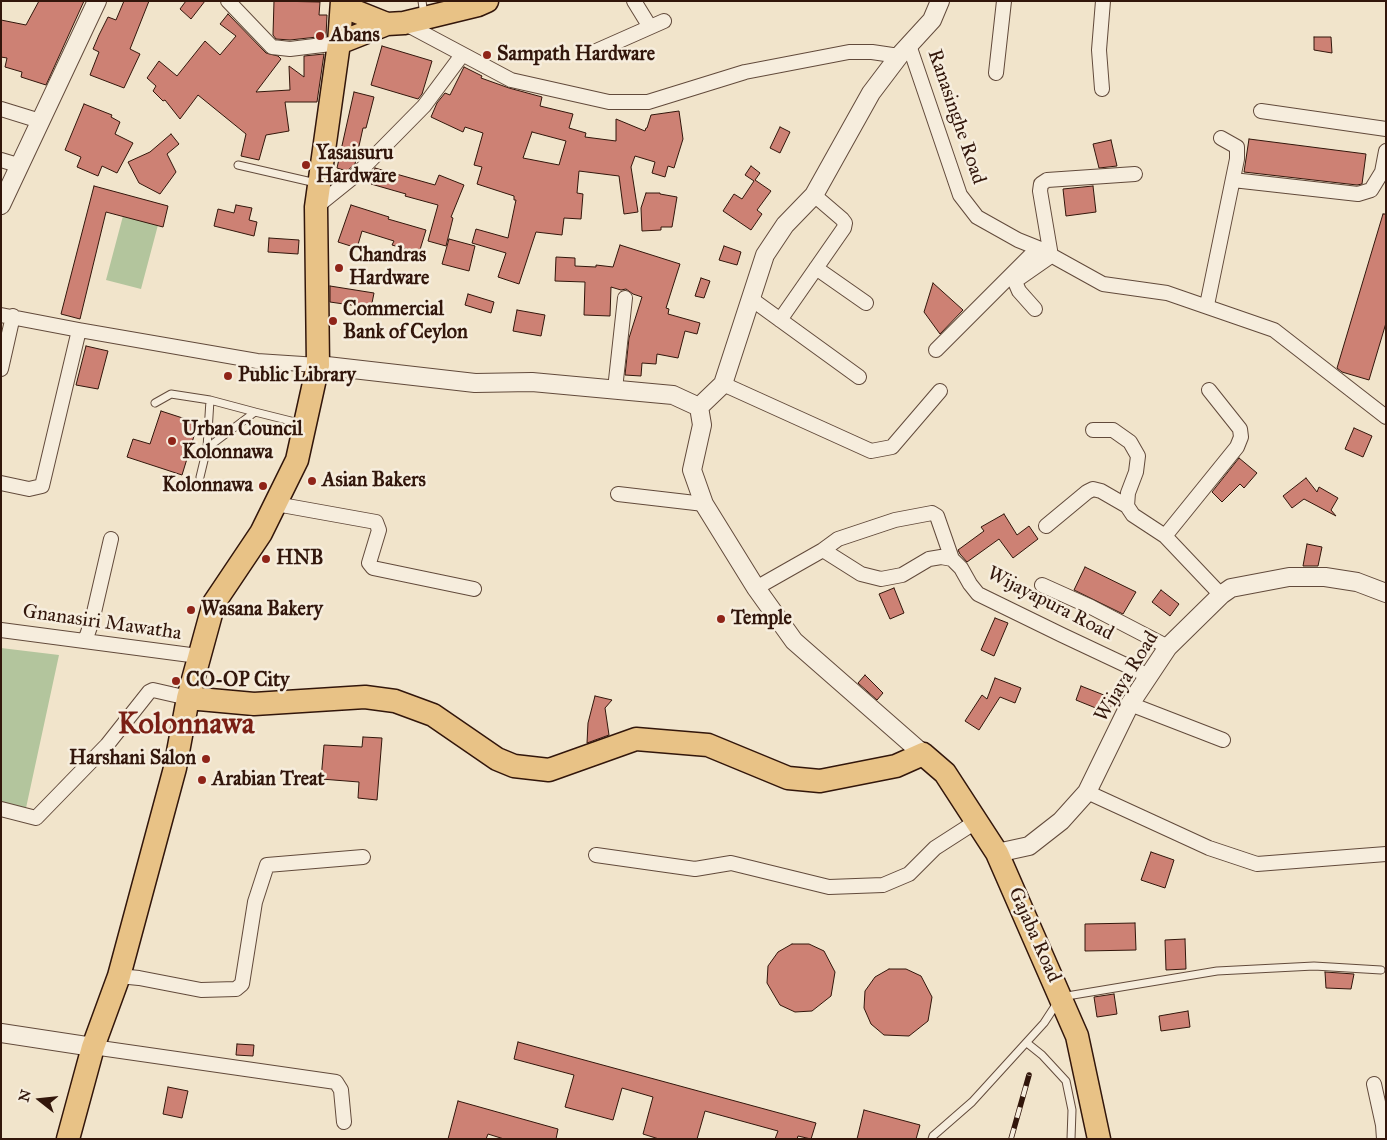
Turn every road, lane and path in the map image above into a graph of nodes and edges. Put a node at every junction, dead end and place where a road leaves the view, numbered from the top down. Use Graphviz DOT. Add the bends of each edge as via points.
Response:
graph roads {
  1 [pos="97,1"];
  2 [pos="228,1"];
  3 [pos="487,1"];
  4 [pos="634,1"];
  5 [pos="940,1"];
  6 [pos="1004,1"];
  7 [pos="1104,1"];
  8 [pos="342,4"];
  9 [pos="410,16"];
  10 [pos="664,21"];
  11 [pos="650,27"];
  12 [pos="339,43"];
  13 [pos="904,50"];
  14 [pos="594,52"];
  15 [pos="462,55"];
  16 [pos="996,73"];
  17 [pos="1102,89"];
  18 [pos="1,108"];
  19 [pos="1261,111"];
  20 [pos="40,121"];
  21 [pos="1386,129"];
  22 [pos="1221,138"];
  23 [pos="1386,151"];
  24 [pos="1,160"];
  25 [pos="238,165"];
  26 [pos="21,166"];
  27 [pos="1135,174"];
  28 [pos="1233,180"];
  29 [pos="319,184"];
  30 [pos="814,195"];
  31 [pos="1,205"];
  32 [pos="316,207"];
  33 [pos="1038,248"];
  34 [pos="1052,256"];
  35 [pos="816,268"];
  36 [pos="625,298"];
  37 [pos="750,298"];
  38 [pos="866,303"];
  39 [pos="1207,306"];
  40 [pos="1035,309"];
  41 [pos="7,316"];
  42 [pos="780,320"];
  43 [pos="79,330"];
  44 [pos="936,350"];
  45 [pos="318,365"];
  46 [pos="1,368"];
  47 [pos="859,377"];
  48 [pos="723,384"];
  49 [pos="615,389"];
  50 [pos="1209,390"];
  51 [pos="940,391"];
  52 [pos="210,400"];
  53 [pos="154,403"];
  54 [pos="699,407"];
  55 [pos="255,412"];
  56 [pos="1386,416"];
  57 [pos="306,424"];
  58 [pos="1093,430"];
  59 [pos="207,448"];
  60 [pos="200,477"];
  61 [pos="1,483"];
  62 [pos="618,494"];
  63 [pos="276,504"];
  64 [pos="704,504"];
  65 [pos="1127,506"];
  66 [pos="1046,526"];
  67 [pos="1165,536"];
  68 [pos="111,539"];
  69 [pos="822,550"];
  70 [pos="952,559"];
  71 [pos="1042,585"];
  72 [pos="756,588"];
  73 [pos="474,589"];
  74 [pos="1386,593"];
  75 [pos="1221,595"];
  76 [pos="1,630"];
  77 [pos="85,641"];
  78 [pos="1168,646"];
  79 [pos="198,656"];
  80 [pos="1149,676"];
  81 [pos="188,698"];
  82 [pos="1130,704"];
  83 [pos="1224,740"];
  84 [pos="923,754"];
  85 [pos="1087,792"];
  86 [pos="1,809"];
  87 [pos="977,821"];
  88 [pos="998,853"];
  89 [pos="1386,854"];
  90 [pos="596,855"];
  91 [pos="363,857"];
  92 [pos="1381,970"];
  93 [pos="119,976"];
  94 [pos="1061,997"];
  95 [pos="1,1033"];
  96 [pos="1027,1043"];
  97 [pos="93,1047"];
  98 [pos="1374,1084"];
  99 [pos="344,1122"];
  100 [pos="68,1139"];
  101 [pos="932,1139"];
  102 [pos="1071,1139"];
  103 [pos="1099,1139"];
  104 [pos="1384,1139"];
  1 -- 20 [label="street"];
  2 -- 12 [label="street" via="272,47 290,49"];
  3 -- 9 [label="main road"];
  4 -- 11 [label="street"];
  5 -- 13 [label="street" via="932,20"];
  6 -- 16 [label="street"];
  7 -- 17 [label="street" via="1099,50"];
  8 -- 9 [label="main road"];
  8 -- 12 [label="main road"];
  9 -- 12 [label="main road"];
  9 -- 15 [label="street, Ranasinghe Road"];
  10 -- 11 [label="street"];
  11 -- 14 [label="street"];
  12 -- 29 [label="main road"];
  13 -- 15 [label="street, Ranasinghe Road" via="849,52 745,72 648,102 609,102 511,80"];
  13 -- 30 [label="street" via="871,93"];
  13 -- 33 [label="street, Ranasinghe Road" via="960,195 978,216"];
  15 -- 32 [label="street" via="424,106 358,174"];
  18 -- 20 [label="street"];
  19 -- 21 [label="street"];
  20 -- 26 [label="street"];
  22 -- 28 [label="street" via="1237,147"];
  23 -- 28 [label="street" via="1382,172 1371,190 1358,194"];
  24 -- 26 [label="street"];
  25 -- 29 [label="lane"];
  26 -- 31 [label="street"];
  27 -- 34 [label="street" via="1047,180 1041,184"];
  28 -- 39 [label="street"];
  29 -- 32 [label="main road"];
  30 -- 35 [label="street" via="844,223 844,228"];
  30 -- 37 [label="street" via="785,225 765,255"];
  32 -- 45 [label="main road"];
  33 -- 34 [label="street, Ranasinghe Road"];
  33 -- 44 [label="street"];
  34 -- 39 [label="street, Ranasinghe Road" via="1103,284 1167,293"];
  34 -- 40 [label="street" via="1018,279 1016,284"];
  35 -- 38 [label="street"];
  35 -- 42 [label="street"];
  36 -- 49 [label="street"];
  37 -- 42 [label="street"];
  37 -- 48 [label="street"];
  39 -- 56 [label="street, Ranasinghe Road" via="1274,330"];
  41 -- 43 [label="street"];
  41 -- 46 [label="street"];
  42 -- 47 [label="street"];
  43 -- 45 [label="street" via="257,360"];
  43 -- 61 [label="street" via="42,486 29,489"];
  45 -- 49 [label="street" via="475,383 532,382"];
  45 -- 57 [label="main road"];
  48 -- 51 [label="street" via="871,451 892,447"];
  48 -- 54 [label="street"];
  49 -- 54 [label="street" via="673,395"];
  50 -- 67 [label="street" via="1240,429 1241,437 1237,447"];
  52 -- 53 [label="lane" via="171,394"];
  52 -- 55 [label="lane"];
  52 -- 59 [label="lane"];
  54 -- 64 [label="street" via="702,426 692,470"];
  55 -- 57 [label="lane"];
  55 -- 59 [label="lane"];
  57 -- 63 [label="main road" via="297,460"];
  58 -- 65 [label="street" via="1113,430 1130,442 1138,456"];
  59 -- 60 [label="lane"];
  62 -- 64 [label="street"];
  63 -- 73 [label="street" via="376,522 379,530 369,563 373,568"];
  63 -- 79 [label="main road" via="261,534 214,603"];
  64 -- 72 [label="street"];
  65 -- 66 [label="street" via="1093,489"];
  65 -- 67 [label="street" via="1133,515"];
  67 -- 75 [label="street"];
  68 -- 77 [label="street"];
  69 -- 70 [label="street" via="861,574 881,579 902,575 929,559"];
  69 -- 70 [label="street, Wijayapura Road" via="838,538 932,512 938,516"];
  69 -- 72 [label="street"];
  70 -- 80 [label="street, Wijayapura Road" via="978,594"];
  71 -- 78 [label="street"];
  72 -- 84 [label="street" via="794,641"];
  74 -- 75 [label="street, Wijaya Road" via="1357,582 1325,577 1288,577 1231,588"];
  75 -- 78 [label="street, Wijaya Road"];
  76 -- 77 [label="street, Gnanasiri Mawatha"];
  77 -- 79 [label="street, Gnanasiri Mawatha"];
  78 -- 80 [label="street, Wijaya Road"];
  79 -- 81 [label="main road"];
  80 -- 82 [label="street, Wijaya Road"];
  81 -- 84 [label="main road" via="254,704 365,697 396,701 433,715 514,766 549,770 636,739 708,745 788,778 820,781 896,766"];
  81 -- 86 [label="street" via="154,690 149,692 107,745 36,818"];
  81 -- 93 [label="main road" via="175,768"];
  82 -- 83 [label="street"];
  82 -- 85 [label="street, Wijaya Road"];
  84 -- 87 [label="main road, Gajaba Road" via="945,773"];
  85 -- 88 [label="street, Wijaya Road" via="1061,821 1029,846"];
  85 -- 89 [label="street" via="1209,848 1257,864"];
  87 -- 88 [label="main road, Gajaba Road"];
  87 -- 90 [label="street" via="935,848 909,874 883,885 829,888 731,863 694,869"];
  88 -- 94 [label="main road, Gajaba Road"];
  91 -- 93 [label="street" via="267,864 255,902 242,984 236,990 201,990"];
  92 -- 94 [label="lane" via="1314,966 1217,971"];
  93 -- 97 [label="main road"];
  94 -- 96 [label="lane"];
  94 -- 103 [label="main road, Gajaba Road" via="1077,1036"];
  95 -- 97 [label="street"];
  96 -- 101 [label="lane"];
  96 -- 102 [label="lane" via="1066,1081 1072,1110"];
  97 -- 99 [label="street" via="336,1082 341,1090"];
  97 -- 100 [label="main road"];
  98 -- 104 [label="street"];
}
